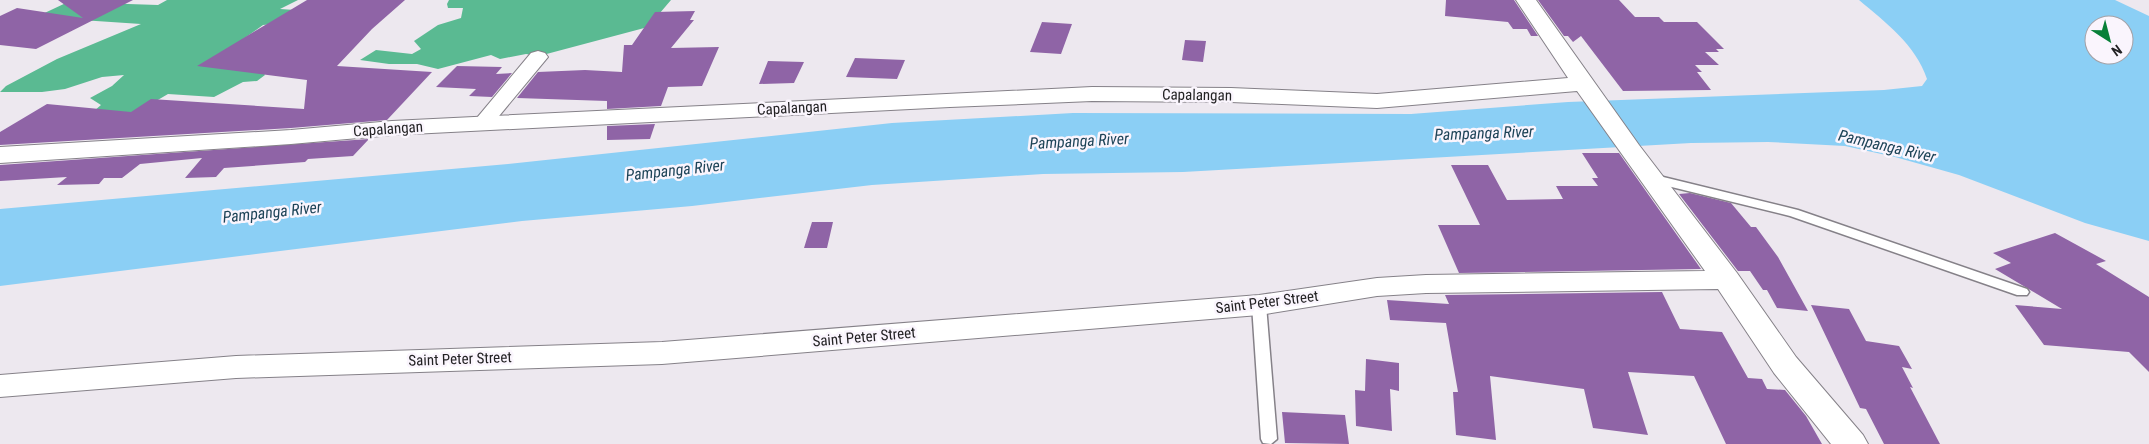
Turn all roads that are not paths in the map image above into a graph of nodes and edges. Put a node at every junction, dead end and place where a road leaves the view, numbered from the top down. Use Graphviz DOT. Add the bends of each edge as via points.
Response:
graph roads {
  1 [pos="1526,0"];
  2 [pos="538,57"];
  3 [pos="1589,88"];
  4 [pos="482,123"];
  5 [pos="0,155"];
  6 [pos="1651,178"];
  7 [pos="1727,280"];
  8 [pos="2022,292"];
  9 [pos="1259,305"];
  10 [pos="0,386"];
  11 [pos="1269,439"];
  12 [pos="1851,444"];
  1 -- 3 [label="main road"];
  2 -- 4 [label="street"];
  3 -- 4 [label="main road, Capalangan" via="1377,101 1092,94"];
  3 -- 6 [label="main road"];
  4 -- 5 [label="main road, Capalangan"];
  6 -- 7 [label="main road"];
  6 -- 8 [label="lane" via="1794,213"];
  7 -- 9 [label="main road, Saint Peter Street" via="1426,284 1377,287"];
  7 -- 12 [label="main road" via="1786,365"];
  9 -- 10 [label="main road, Saint Peter Street" via="662,353 236,367"];
  9 -- 11 [label="lane"];
}
